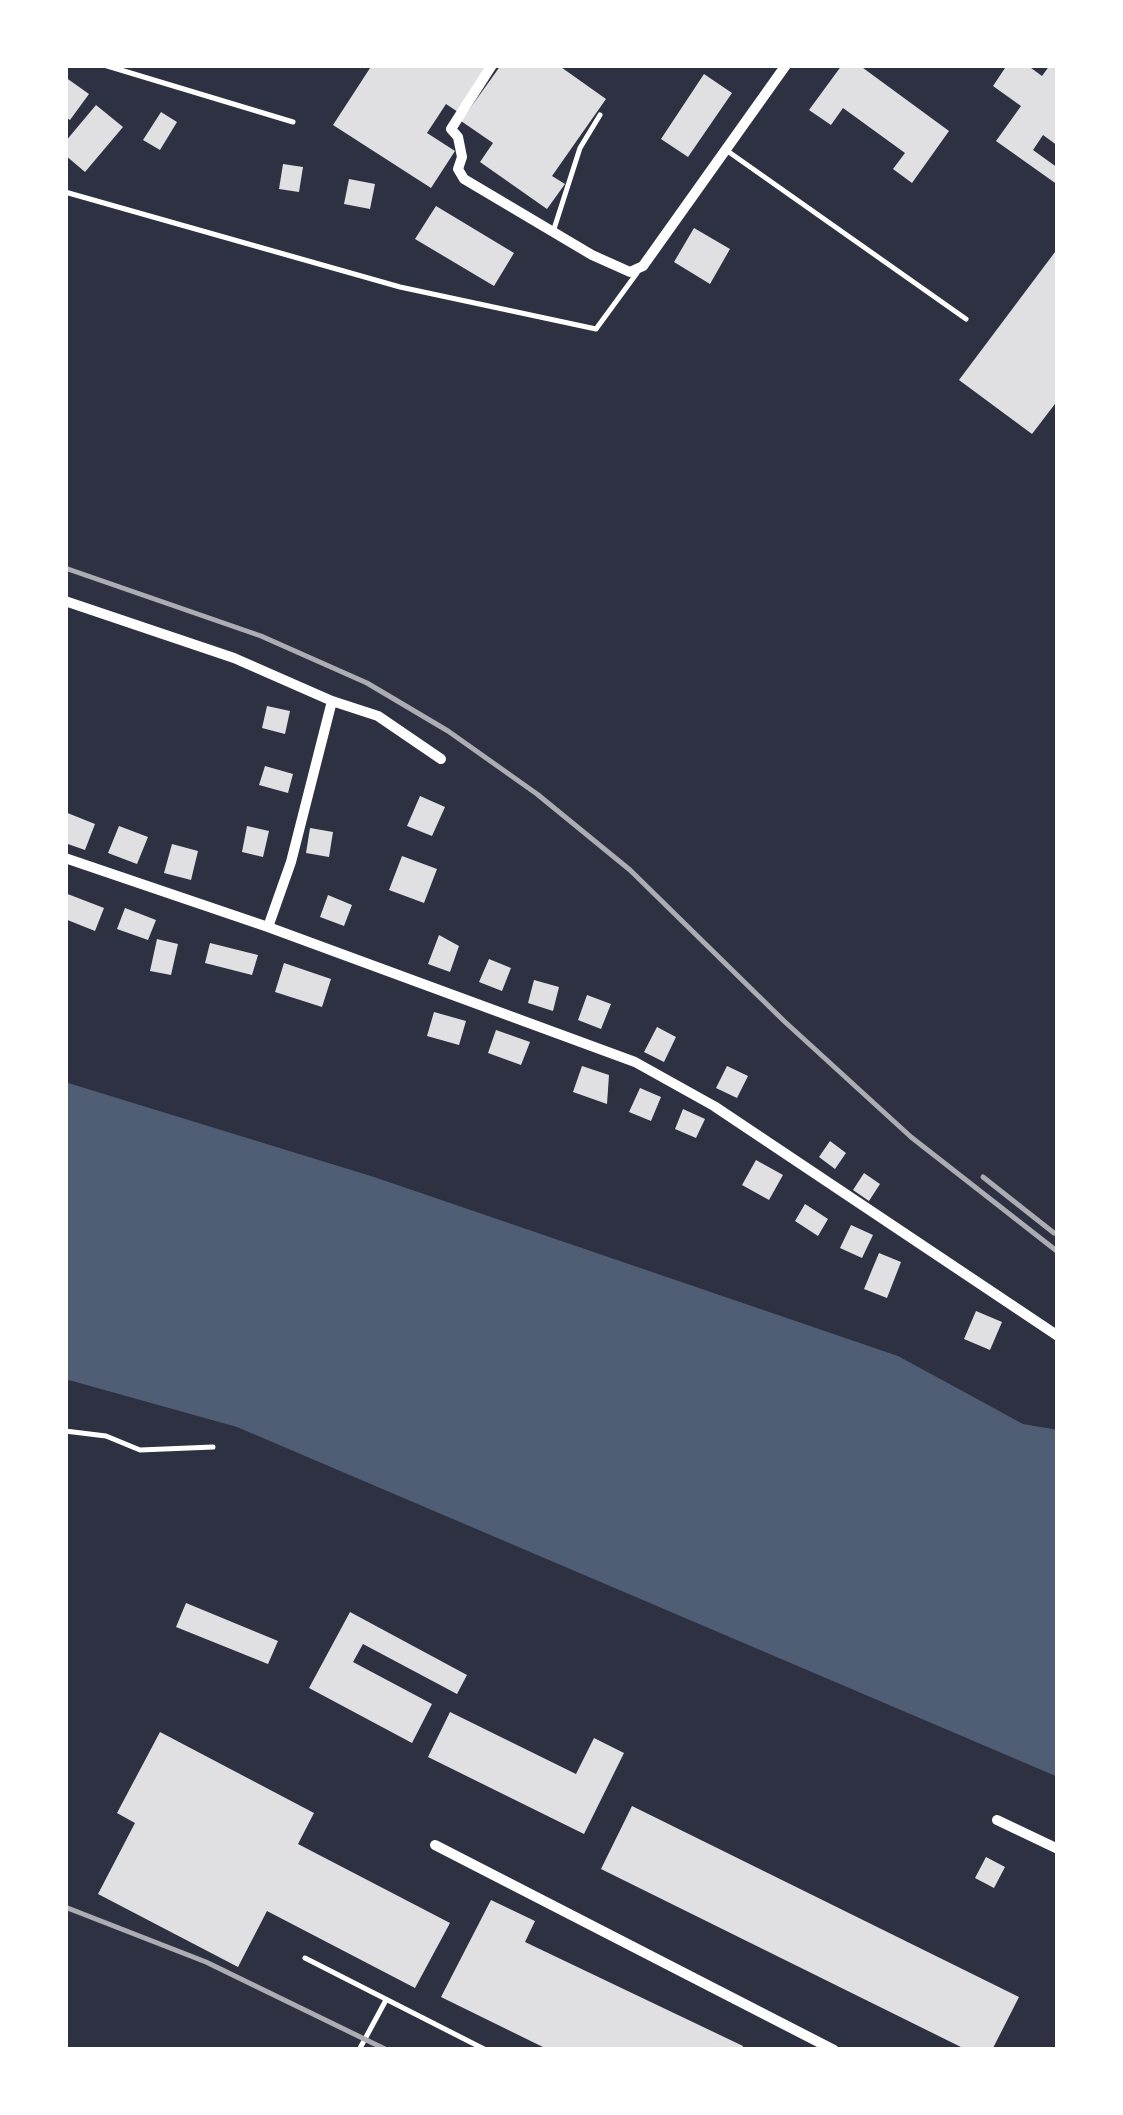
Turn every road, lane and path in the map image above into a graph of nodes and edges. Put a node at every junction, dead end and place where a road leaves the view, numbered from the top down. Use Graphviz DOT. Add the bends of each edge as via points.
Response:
graph roads {
  1 [pos="104,65"];
  2 [pos="492,65"];
  3 [pos="786,65"];
  4 [pos="600,115"];
  5 [pos="293,122"];
  6 [pos="726,150"];
  7 [pos="65,192"];
  8 [pos="553,232"];
  9 [pos="638,270"];
  10 [pos="966,319"];
  11 [pos="65,601"];
  12 [pos="332,702"];
  13 [pos="441,759"];
  14 [pos="65,858"];
  15 [pos="268,927"];
  16 [pos="1058,1336"];
  17 [pos="65,1430"];
  18 [pos="213,1448"];
  19 [pos="997,1820"];
  20 [pos="434,1845"];
  21 [pos="1058,1849"];
  22 [pos="304,1958"];
  23 [pos="386,2000"];
  24 [pos="359,2050"];
  25 [pos="486,2050"];
  26 [pos="834,2050"];
  1 -- 5 [label="lane"];
  2 -- 8 [label="street" via="452,129 462,156 458,169 464,179"];
  3 -- 6 [label="street"];
  4 -- 8 [label="lane" via="580,148"];
  6 -- 9 [label="street"];
  6 -- 10 [label="lane"];
  7 -- 9 [label="lane" via="400,287 596,329"];
  8 -- 9 [label="street" via="623,271"];
  11 -- 12 [label="street" via="234,658"];
  12 -- 13 [label="street" via="378,716"];
  12 -- 15 [label="street"];
  14 -- 15 [label="street"];
  15 -- 16 [label="street" via="635,1062 729,1116"];
  17 -- 18 [label="lane" via="140,1450"];
  19 -- 21 [label="street"];
  20 -- 26 [label="street"];
  22 -- 23 [label="lane"];
  23 -- 24 [label="lane"];
  23 -- 25 [label="lane"];
}
